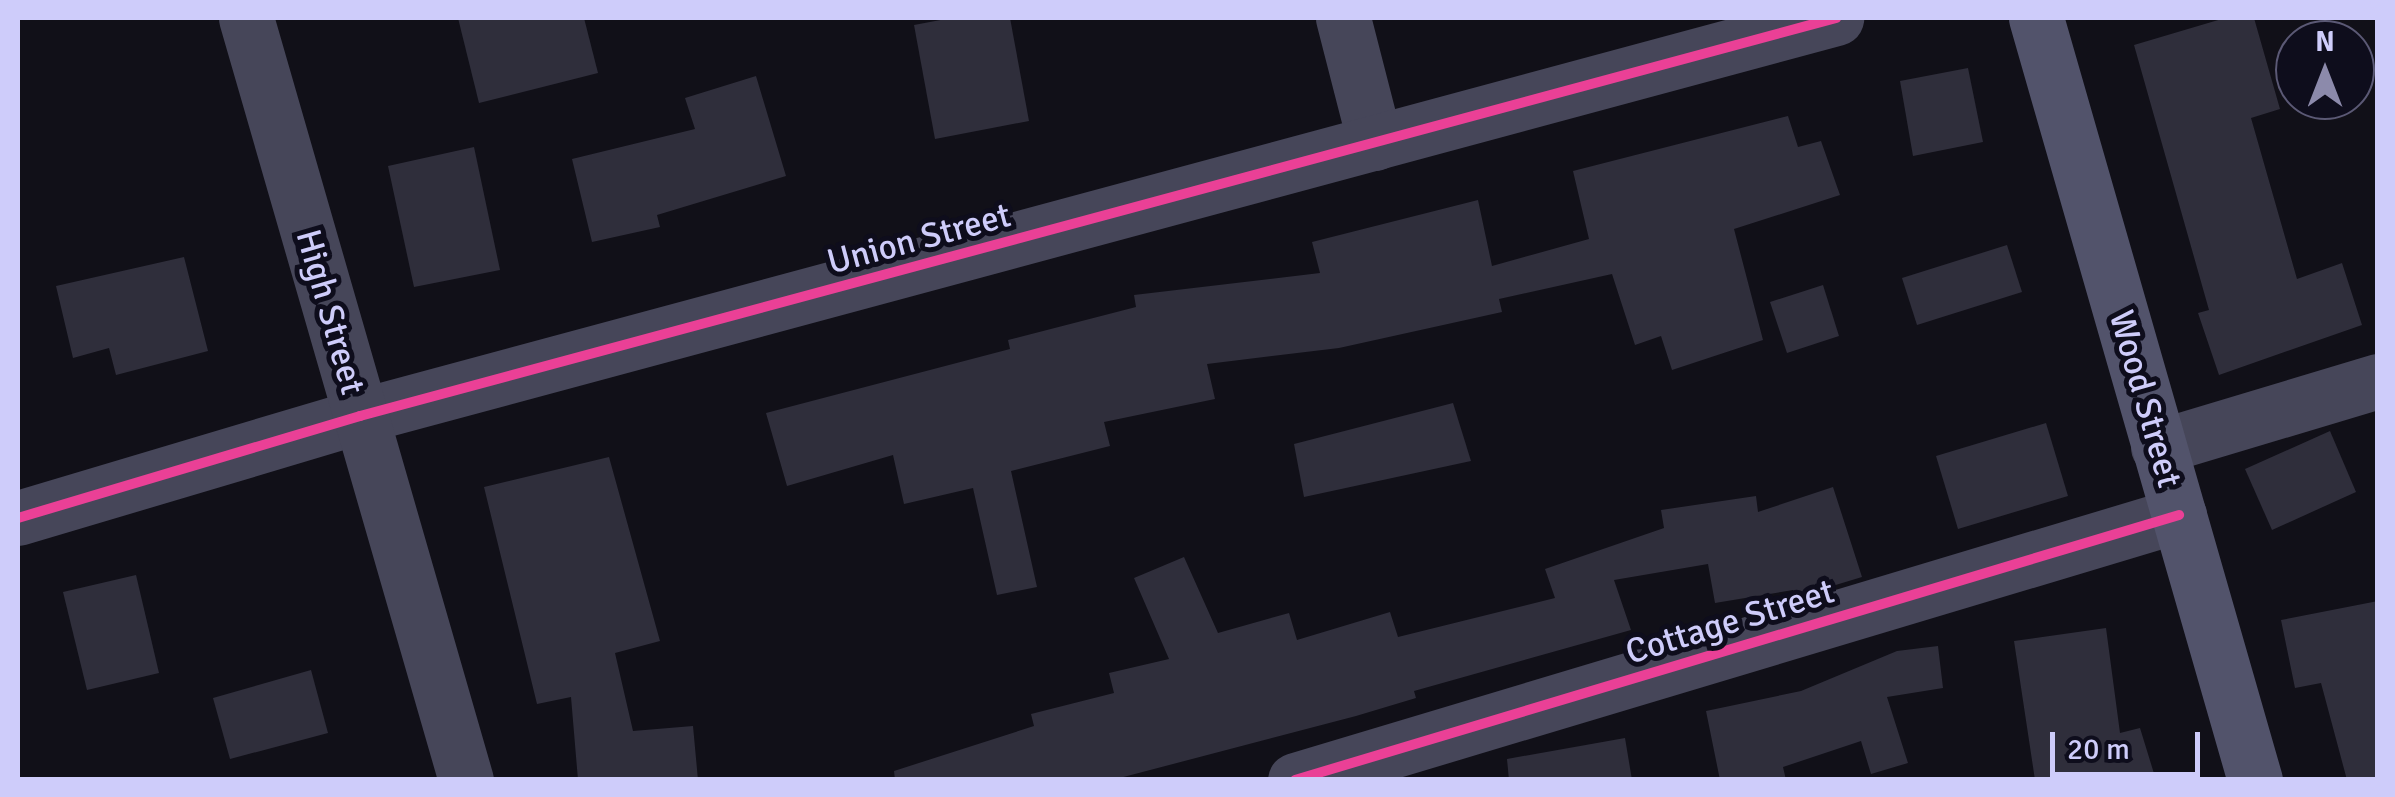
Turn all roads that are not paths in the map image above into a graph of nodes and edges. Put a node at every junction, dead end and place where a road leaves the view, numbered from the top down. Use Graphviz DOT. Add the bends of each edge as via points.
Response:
graph roads {
  1 [pos="246,18"];
  2 [pos="1343,18"];
  3 [pos="1836,18"];
  4 [pos="2036,18"];
  5 [pos="1375,143"];
  6 [pos="2378,380"];
  7 [pos="360,416"];
  8 [pos="2158,448"];
  9 [pos="2180,515"];
  10 [pos="18,518"];
  11 [pos="466,780"];
  12 [pos="1295,780"];
  13 [pos="2255,780"];
  1 -- 7 [label="street, High Street"];
  2 -- 5 [label="street"];
  3 -- 5 [label="street, Union Street"];
  4 -- 8 [label="main road, Wood Street"];
  5 -- 7 [label="street, Union Street"];
  6 -- 8 [label="street"];
  7 -- 10 [label="street, Union Street"];
  7 -- 11 [label="street, High Street"];
  8 -- 9 [label="main road, Wood Street"];
  9 -- 12 [label="street, Cottage Street"];
  9 -- 13 [label="main road, Wood Street"];
}
